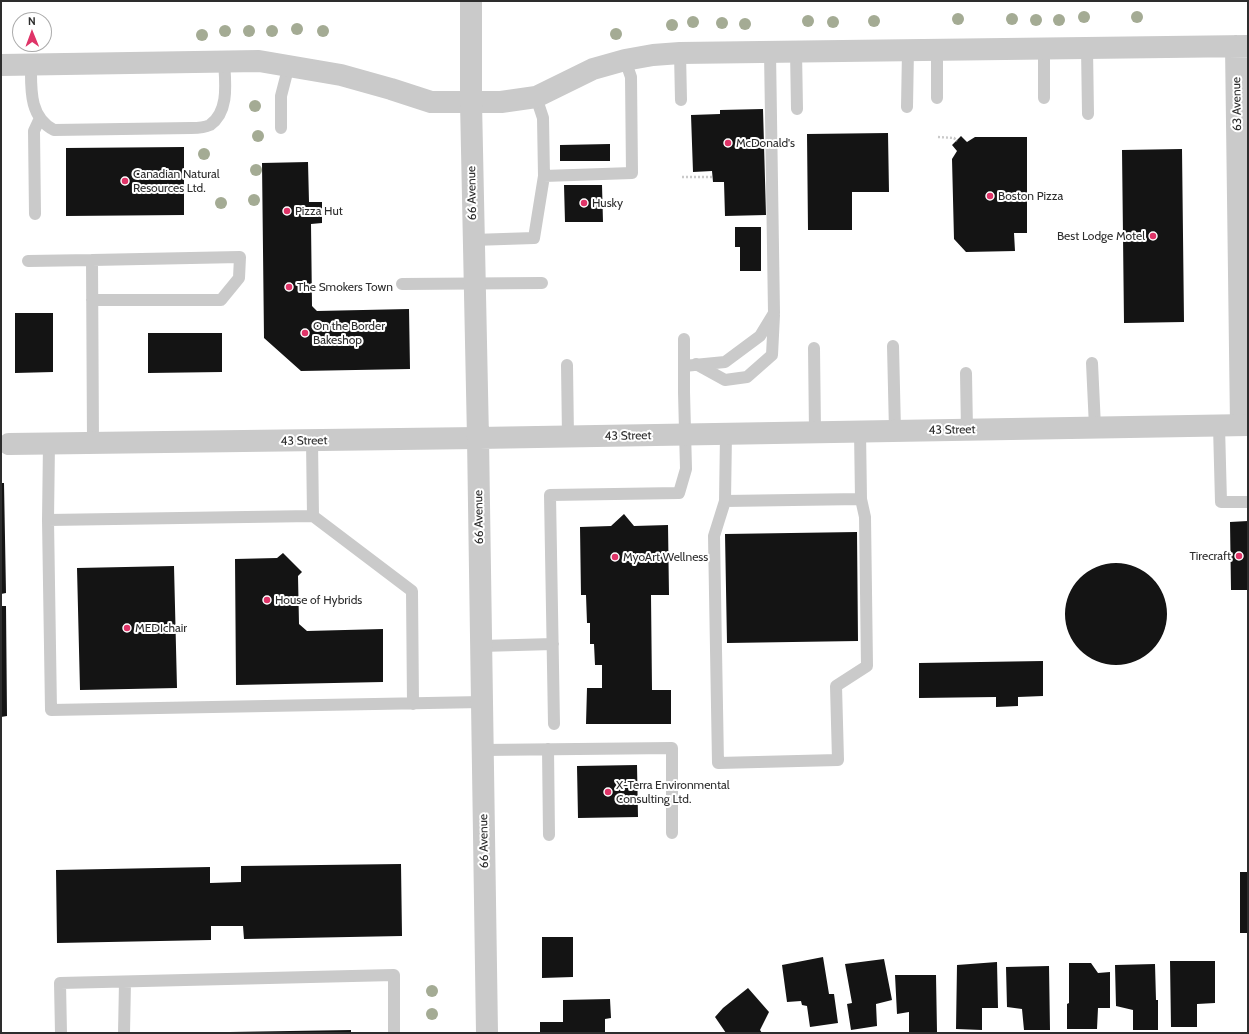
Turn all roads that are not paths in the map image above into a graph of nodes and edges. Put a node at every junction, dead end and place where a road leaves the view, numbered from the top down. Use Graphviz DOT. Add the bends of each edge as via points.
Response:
graph roads {
  1 [pos="471,1"];
  2 [pos="1242,46"];
  3 [pos="1044,48"];
  4 [pos="1087,48"];
  5 [pos="908,50"];
  6 [pos="937,50"];
  7 [pos="796,51"];
  8 [pos="680,52"];
  9 [pos="770,52"];
  10 [pos="224,60"];
  11 [pos="625,60"];
  12 [pos="1,65"];
  13 [pos="31,65"];
  14 [pos="288,66"];
  15 [pos="536,97"];
  16 [pos="937,98"];
  17 [pos="1044,98"];
  18 [pos="681,100"];
  19 [pos="471,102"];
  20 [pos="907,107"];
  21 [pos="797,109"];
  22 [pos="1088,114"];
  23 [pos="40,118"];
  24 [pos="281,128"];
  25 [pos="544,176"];
  26 [pos="35,214"];
  27 [pos="473,240"];
  28 [pos="92,260"];
  29 [pos="28,261"];
  30 [pos="1244,267"];
  31 [pos="542,283"];
  32 [pos="402,284"];
  33 [pos="474,284"];
  34 [pos="92,300"];
  35 [pos="774,313"];
  36 [pos="684,339"];
  37 [pos="894,346"];
  38 [pos="814,348"];
  39 [pos="1092,363"];
  40 [pos="567,365"];
  41 [pos="690,365"];
  42 [pos="966,373"];
  43 [pos="1245,425"];
  44 [pos="1219,426"];
  45 [pos="1095,427"];
  46 [pos="967,430"];
  47 [pos="895,431"];
  48 [pos="815,432"];
  49 [pos="860,432"];
  50 [pos="685,434"];
  51 [pos="726,434"];
  52 [pos="568,437"];
  53 [pos="478,438"];
  54 [pos="312,441"];
  55 [pos="49,443"];
  56 [pos="93,443"];
  57 [pos="9,444"];
  58 [pos="861,499"];
  59 [pos="725,501"];
  60 [pos="1248,502"];
  61 [pos="313,516"];
  62 [pos="48,520"];
  63 [pos="553,644"];
  64 [pos="481,646"];
  65 [pos="482,702"];
  66 [pos="413,704"];
  67 [pos="554,724"];
  68 [pos="548,749"];
  69 [pos="483,750"];
  70 [pos="672,833"];
  71 [pos="549,835"];
  72 [pos="125,982"];
  73 [pos="61,1033"];
  74 [pos="124,1033"];
  75 [pos="394,1033"];
  76 [pos="487,1033"];
  1 -- 19 [label="street, 66 Avenue"];
  2 -- 4 [label="street"];
  2 -- 30 [label="street, 63 Avenue"];
  3 -- 4 [label="street"];
  3 -- 6 [label="street"];
  3 -- 17 [label="lane"];
  4 -- 22 [label="lane"];
  5 -- 6 [label="street"];
  5 -- 7 [label="street"];
  5 -- 20 [label="lane"];
  6 -- 16 [label="lane"];
  7 -- 9 [label="street"];
  7 -- 21 [label="lane"];
  8 -- 9 [label="street"];
  8 -- 11 [label="street"];
  8 -- 18 [label="lane"];
  9 -- 35 [label="lane"];
  10 -- 13 [label="street"];
  10 -- 14 [label="street" via="259,61"];
  10 -- 23 [label="lane" via="224,99 216,118 202,127 54,130 46,126"];
  11 -- 15 [label="street" via="593,69"];
  11 -- 25 [label="lane" via="631,77 632,173"];
  12 -- 13 [label="street"];
  13 -- 23 [label="lane" via="32,97"];
  14 -- 19 [label="street" via="341,75 431,102"];
  14 -- 24 [label="lane" via="281,96"];
  15 -- 19 [label="street" via="501,102"];
  15 -- 25 [label="lane" via="543,118"];
  19 -- 27 [label="street, 66 Avenue"];
  23 -- 26 [label="lane" via="34,131"];
  25 -- 27 [label="lane" via="534,238"];
  27 -- 33 [label="street, 66 Avenue"];
  28 -- 29 [label="lane"];
  28 -- 34 [label="lane"];
  28 -- 34 [label="lane" via="240,257 239,278 221,300"];
  30 -- 43 [label="street, 63 Avenue" via="1242,383"];
  31 -- 33 [label="lane"];
  32 -- 33 [label="lane"];
  33 -- 53 [label="street, 66 Avenue"];
  34 -- 56 [label="lane"];
  35 -- 41 [label="lane" via="760,336 725,362"];
  35 -- 41 [label="lane" via="772,355 747,377 725,380"];
  36 -- 41 [label="lane"];
  37 -- 47 [label="lane"];
  38 -- 48 [label="lane"];
  39 -- 45 [label="lane"];
  40 -- 52 [label="lane"];
  41 -- 50 [label="lane"];
  42 -- 46 [label="lane"];
  43 -- 44 [label="street, 43 Street"];
  44 -- 45 [label="street, 43 Street"];
  44 -- 60 [label="lane" via="1221,502"];
  45 -- 46 [label="street, 43 Street"];
  46 -- 47 [label="street, 43 Street"];
  47 -- 49 [label="street, 43 Street"];
  48 -- 49 [label="street, 43 Street"];
  48 -- 51 [label="street, 43 Street"];
  49 -- 58 [label="lane"];
  50 -- 51 [label="street, 43 Street"];
  50 -- 52 [label="street, 43 Street"];
  50 -- 63 [label="lane" via="686,469 679,493 550,495"];
  51 -- 59 [label="lane"];
  52 -- 53 [label="street, 43 Street"];
  53 -- 54 [label="street, 43 Street"];
  53 -- 64 [label="street, 66 Avenue"];
  54 -- 56 [label="street, 43 Street"];
  54 -- 61 [label="lane"];
  55 -- 56 [label="street, 43 Street"];
  55 -- 57 [label="street, 43 Street"];
  55 -- 62 [label="lane"];
  58 -- 59 [label="lane"];
  58 -- 59 [label="lane" via="865,517 867,666 836,686 838,760 718,763 714,536"];
  61 -- 62 [label="lane"];
  61 -- 66 [label="lane" via="412,591"];
  62 -- 66 [label="lane" via="51,710"];
  63 -- 64 [label="lane"];
  63 -- 67 [label="lane"];
  64 -- 65 [label="street, 66 Avenue"];
  65 -- 66 [label="lane"];
  65 -- 69 [label="street, 66 Avenue"];
  68 -- 69 [label="lane"];
  68 -- 70 [label="lane" via="672,748"];
  68 -- 71 [label="lane"];
  69 -- 76 [label="street, 66 Avenue"];
  72 -- 73 [label="lane" via="60,983"];
  72 -- 74 [label="lane"];
  72 -- 75 [label="lane" via="394,975"];
}
